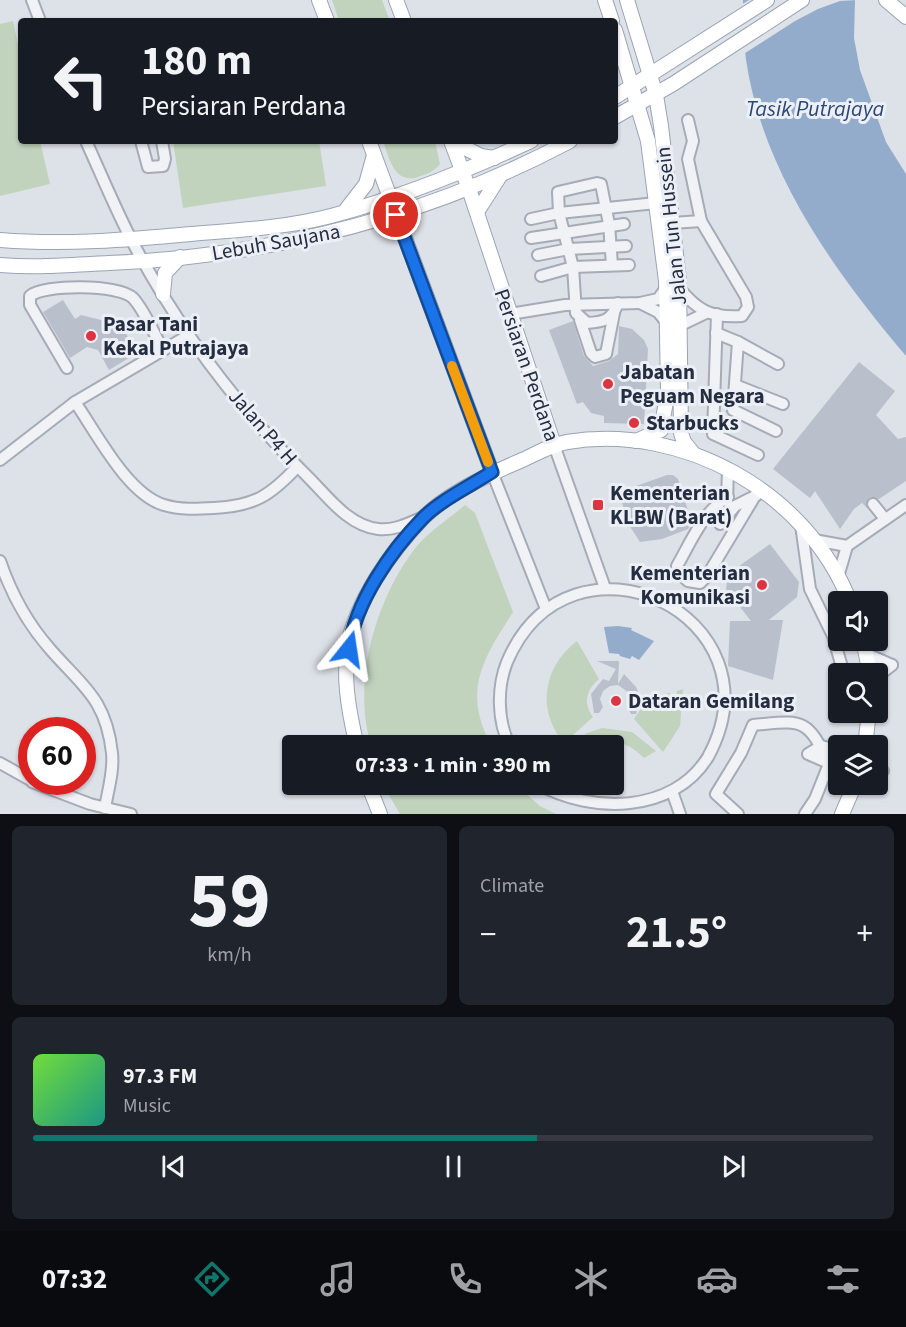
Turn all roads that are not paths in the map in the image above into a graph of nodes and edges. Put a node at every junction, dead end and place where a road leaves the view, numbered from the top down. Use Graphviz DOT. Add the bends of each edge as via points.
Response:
graph roads {
  1 [pos="32,0"];
  2 [pos="319,0"];
  3 [pos="396,0"];
  4 [pos="605,0"];
  5 [pos="627,0"];
  6 [pos="767,0"];
  7 [pos="802,0"];
  8 [pos="810,0"];
  9 [pos="886,0"];
  10 [pos="789,8"];
  11 [pos="906,17"];
  12 [pos="39,18"];
  13 [pos="326,18"];
  14 [pos="403,18"];
  15 [pos="611,18"];
  16 [pos="618,39"];
  17 [pos="650,77"];
  18 [pos="634,87"];
  19 [pos="618,95"];
  20 [pos="656,95"];
  21 [pos="639,105"];
  22 [pos="618,116"];
  23 [pos="688,120"];
  24 [pos="87,144"];
  25 [pos="142,144"];
  26 [pos="162,144"];
  27 [pos="370,144"];
  28 [pos="452,144"];
  29 [pos="455,144"];
  30 [pos="524,144"];
  31 [pos="564,144"];
  32 [pos="374,155"];
  33 [pos="494,158"];
  34 [pos="463,172"];
  35 [pos="501,176"];
  36 [pos="469,189"];
  37 [pos="390,198"];
  38 [pos="656,202"];
  39 [pos="607,207"];
  40 [pos="344,212"];
  41 [pos="477,212"];
  42 [pos="560,213"];
  43 [pos="396,215"];
  44 [pos="531,219"];
  45 [pos="701,221"];
  46 [pos="370,223"];
  47 [pos="672,223"];
  48 [pos="609,224"];
  49 [pos="624,224"];
  50 [pos="565,231"];
  51 [pos="404,237"];
  52 [pos="531,238"];
  53 [pos="131,239"];
  54 [pos="0,240"];
  55 [pos="626,246"];
  56 [pos="610,247"];
  57 [pos="569,249"];
  58 [pos="538,255"];
  59 [pos="180,257"];
  60 [pos="144,261"];
  61 [pos="0,265"];
  62 [pos="612,265"];
  63 [pos="629,265"];
  64 [pos="573,267"];
  65 [pos="541,276"];
  66 [pos="672,288"];
  67 [pos="162,294"];
  68 [pos="640,303"];
  69 [pos="574,304"];
  70 [pos="616,308"];
  71 [pos="510,314"];
  72 [pos="712,314"];
  73 [pos="580,320"];
  74 [pos="666,322"];
  75 [pos="681,325"];
  76 [pos="716,333"];
  77 [pos="189,335"];
  78 [pos="738,342"];
  79 [pos="163,350"];
  80 [pos="778,364"];
  81 [pos="67,368"];
  82 [pos="735,385"];
  83 [pos="75,402"];
  84 [pos="783,404"];
  85 [pos="776,431"];
  86 [pos="636,441"];
  87 [pos="554,445"];
  88 [pos="693,453"];
  89 [pos="758,455"];
  90 [pos="0,460"];
  91 [pos="297,467"];
  92 [pos="728,469"];
  93 [pos="492,472"];
  94 [pos="761,494"];
  95 [pos="728,496"];
  96 [pos="873,504"];
  97 [pos="906,505"];
  98 [pos="424,517"];
  99 [pos="885,519"];
  100 [pos="801,525"];
  101 [pos="814,540"];
  102 [pos="847,546"];
  103 [pos="0,561"];
  104 [pos="838,577"];
  105 [pos="605,588"];
  106 [pos="845,591"];
  107 [pos="546,609"];
  108 [pos="871,651"];
  109 [pos="841,663"];
  110 [pos="888,667"];
  111 [pos="355,735"];
  112 [pos="507,735"];
  113 [pos="821,746"];
  114 [pos="828,748"];
  115 [pos="828,763"];
  116 [pos="0,764"];
  117 [pos="18,774"];
  118 [pos="828,776"];
  119 [pos="673,794"];
  120 [pos="70,795"];
  121 [pos="372,795"];
  122 [pos="552,795"];
  123 [pos="850,795"];
  124 [pos="105,808"];
  125 [pos="624,813"];
  126 [pos="131,814"];
  127 [pos="380,814"];
  128 [pos="680,814"];
  129 [pos="738,814"];
  130 [pos="805,814"];
  131 [pos="842,814"];
  1 -- 12 [label="street"];
  2 -- 13 [label="main road"];
  3 -- 14 [label="main road"];
  4 -- 15 [label="main road"];
  5 -- 17 [label="main road, Jalan Tun Hussein"];
  6 -- 17 [label="main road"];
  7 -- 10 [label="main road"];
  8 -- 10 [label="main road"];
  9 -- 11 [label="main road"];
  10 -- 20 [label="main road"];
  16 -- 18 [label="main road, Jalan Tun Hussein"];
  17 -- 18 [label="main road"];
  17 -- 20 [label="main road, Jalan Tun Hussein"];
  18 -- 19 [label="main road"];
  18 -- 21 [label="main road, Jalan Tun Hussein"];
  20 -- 21 [label="main road"];
  20 -- 47 [label="main road, Jalan Tun Hussein"];
  21 -- 22 [label="main road"];
  21 -- 38 [label="main road, Jalan Tun Hussein"];
  23 -- 45 [label="street" via="693,141 688,159"];
  24 -- 53 [label="street, Jalan P4 H"];
  25 -- 26 [label="street" via="148,167 156,168 163,166 165,159"];
  27 -- 32 [label="main road"];
  28 -- 34 [label="main road, Persiaran Perdana"];
  29 -- 33 [label="main road"];
  30 -- 33 [label="main road, Lebuh Saujana"];
  31 -- 35 [label="main road, Lebuh Saujana"];
  32 -- 37 [label="main road"];
  32 -- 40 [label="main road" via="366,184"];
  33 -- 34 [label="main road, Lebuh Saujana"];
  34 -- 36 [label="main road, Persiaran Perdana"];
  34 -- 37 [label="main road, Lebuh Saujana"];
  35 -- 36 [label="main road, Lebuh Saujana"];
  35 -- 41 [label="main road"];
  36 -- 41 [label="main road, Persiaran Perdana"];
  36 -- 43 [label="main road, Lebuh Saujana"];
  37 -- 40 [label="main road, Lebuh Saujana"];
  37 -- 43 [label="main road"];
  38 -- 39 [label="street"];
  38 -- 66 [label="main road, Jalan Tun Hussein"];
  39 -- 42 [label="street"];
  39 -- 42 [label="street" via="604,189 597,183 558,192"];
  39 -- 48 [label="street"];
  40 -- 53 [label="main road, Lebuh Saujana" via="257,229"];
  41 -- 71 [label="main road, Persiaran Perdana"];
  42 -- 44 [label="street"];
  42 -- 50 [label="street"];
  43 -- 46 [label="main road, Lebuh Saujana"];
  43 -- 51 [label="main road"];
  45 -- 47 [label="street"];
  45 -- 72 [label="street" via="747,301 747,313 742,316"];
  46 -- 51 [label="main road"];
  46 -- 59 [label="main road, Lebuh Saujana" via="261,248"];
  47 -- 66 [label="main road, Jalan Tun Hussein"];
  48 -- 49 [label="street"];
  48 -- 50 [label="street"];
  48 -- 56 [label="street"];
  50 -- 52 [label="street"];
  50 -- 57 [label="street"];
  51 -- 93 [label="main road"];
  53 -- 54 [label="main road, Lebuh Saujana" via="47,244"];
  53 -- 60 [label="street, Jalan P4 H"];
  55 -- 56 [label="street"];
  56 -- 57 [label="street"];
  56 -- 62 [label="street"];
  57 -- 58 [label="street"];
  57 -- 64 [label="street"];
  59 -- 60 [label="main road, Lebuh Saujana"];
  59 -- 67 [label="main road" via="165,273"];
  60 -- 61 [label="main road, Lebuh Saujana"];
  60 -- 67 [label="street, Jalan P4 H"];
  62 -- 63 [label="street"];
  62 -- 64 [label="street"];
  64 -- 65 [label="street"];
  64 -- 69 [label="street"];
  66 -- 68 [label="street" via="658,299"];
  66 -- 72 [label="street" via="698,309"];
  66 -- 74 [label="main road, Jalan Tun Hussein"];
  66 -- 75 [label="main road, Jalan Tun Hussein"];
  67 -- 77 [label="street, Jalan P4 H"];
  68 -- 70 [label="street"];
  68 -- 74 [label="street" via="658,312"];
  69 -- 70 [label="street"];
  69 -- 71 [label="street"];
  69 -- 73 [label="street"];
  70 -- 73 [label="street" via="601,322"];
  70 -- 73 [label="street" via="606,354 601,357 591,353"];
  71 -- 87 [label="main road, Persiaran Perdana"];
  72 -- 75 [label="street"];
  72 -- 76 [label="street"];
  74 -- 86 [label="main road, Jalan Tun Hussein" via="668,390 661,430"];
  75 -- 88 [label="main road, Jalan Tun Hussein" via="681,433"];
  76 -- 78 [label="street"];
  76 -- 89 [label="street" via="713,434"];
  77 -- 79 [label="street"];
  77 -- 91 [label="street, Jalan P4 H" via="235,396"];
  78 -- 80 [label="street"];
  78 -- 82 [label="street"];
  79 -- 81 [label="street" via="132,297 116,290 86,288 35,292 30,296 30,305"];
  79 -- 83 [label="street"];
  82 -- 84 [label="street"];
  82 -- 85 [label="street" via="733,410"];
  83 -- 90 [label="street"];
  83 -- 91 [label="street" via="130,482 162,505 195,509 245,504 278,488"];
  86 -- 87 [label="main road" via="584,440"];
  86 -- 88 [label="main road"];
  87 -- 93 [label="main road"];
  87 -- 105 [label="street, Persiaran Perdana"];
  88 -- 92 [label="main road"];
  91 -- 98 [label="street, Jalan P4 H" via="337,507 368,526 394,529"];
  92 -- 94 [label="main road"];
  92 -- 95 [label="street"];
  93 -- 98 [label="main road"];
  93 -- 107 [label="street"];
  94 -- 95 [label="street" via="735,506 720,524"];
  94 -- 95 [label="street" via="707,576 694,584 679,573 677,566 710,512"];
  94 -- 100 [label="main road"];
  96 -- 99 [label="street"];
  97 -- 99 [label="street"];
  98 -- 111 [label="main road" via="374,584 351,633 347,700"];
  99 -- 102 [label="street"];
  100 -- 101 [label="main road"];
  100 -- 109 [label="street" via="810,589 833,636"];
  101 -- 102 [label="street"];
  101 -- 104 [label="main road"];
  102 -- 104 [label="street"];
  103 -- 124 [label="street" via="14,597 37,633 90,690 100,709 112,753"];
  104 -- 106 [label="main road"];
  105 -- 107 [label="street" via="575,594"];
  105 -- 119 [label="street" via="639,591 670,604 703,634 718,665 724,698 716,742 705,762"];
  107 -- 112 [label="street" via="523,633 504,669 500,693"];
  108 -- 110 [label="street" via="892,664"];
  113 -- 114 [label="street"];
  113 -- 115 [label="street" via="808,753"];
  113 -- 129 [label="street" via="816,736 792,720 753,725 716,794"];
  116 -- 117 [label="street"];
  118 -- 130 [label="street"];
  119 -- 125 [label="street"];
  119 -- 128 [label="street"];
  120 -- 124 [label="street"];
  121 -- 127 [label="main road"];
  122 -- 125 [label="street" via="575,806"];
  123 -- 131 [label="main road"];
  124 -- 126 [label="street"];
}
